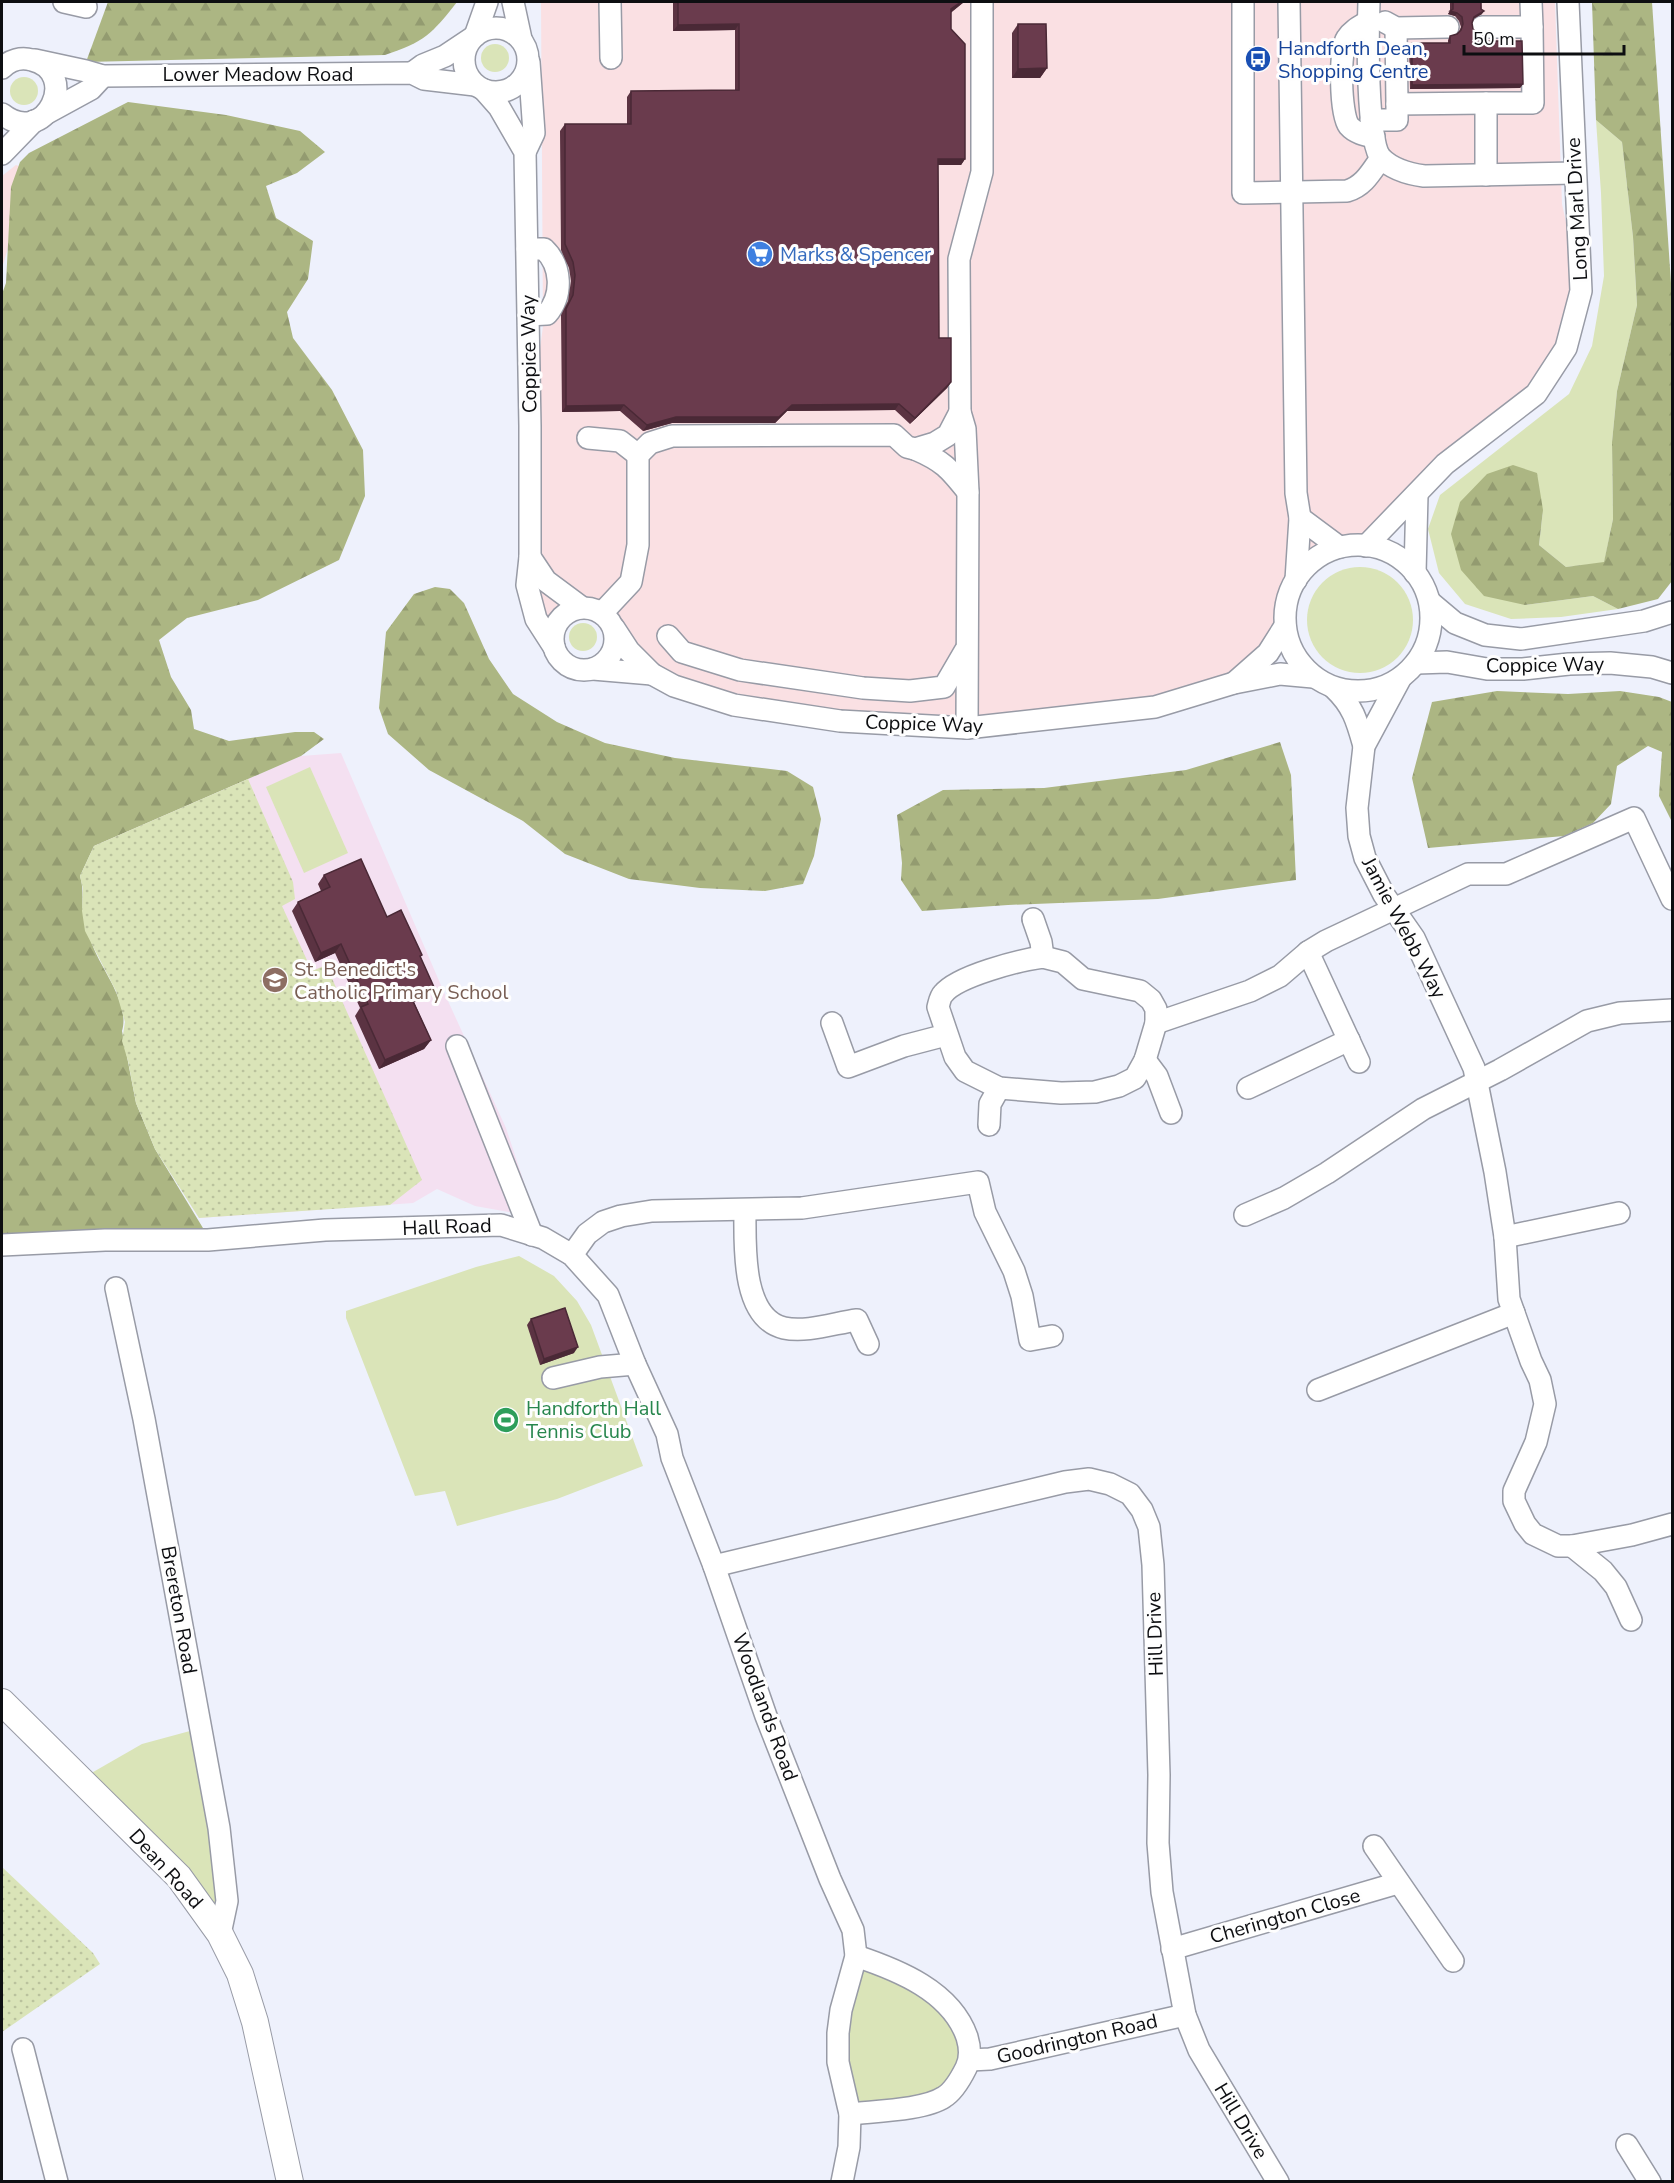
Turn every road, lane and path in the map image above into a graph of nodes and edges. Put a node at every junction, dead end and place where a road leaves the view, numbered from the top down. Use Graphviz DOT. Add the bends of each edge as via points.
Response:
graph roads {
  1 [pos="64,2"];
  2 [pos="487,2"];
  3 [pos="513,2"];
  4 [pos="610,2"];
  5 [pos="982,2"];
  6 [pos="1243,2"];
  7 [pos="1289,2"];
  8 [pos="1532,2"];
  9 [pos="1568,2"];
  10 [pos="86,7"];
  11 [pos="1369,12"];
  12 [pos="1448,27"];
  13 [pos="1482,27"];
  14 [pos="1532,27"];
  15 [pos="1396,28"];
  16 [pos="473,37"];
  17 [pos="521,39"];
  18 [pos="2,49"];
  19 [pos="611,58"];
  20 [pos="30,59"];
  21 [pos="529,59"];
  22 [pos="2,68"];
  23 [pos="412,73"];
  24 [pos="103,76"];
  25 [pos="480,88"];
  26 [pos="1486,103"];
  27 [pos="1396,104"];
  28 [pos="2,114"];
  29 [pos="41,117"];
  30 [pos="1372,129"];
  31 [pos="525,152"];
  32 [pos="2,154"];
  33 [pos="1381,158"];
  34 [pos="1575,173"];
  35 [pos="1486,175"];
  36 [pos="1292,192"];
  37 [pos="527,249"];
  38 [pos="528,315"];
  39 [pos="960,412"];
  40 [pos="588,438"];
  41 [pos="915,449"];
  42 [pos="638,455"];
  43 [pos="968,492"];
  44 [pos="1417,495"];
  45 [pos="1300,518"];
  46 [pos="1366,546"];
  47 [pos="1340,547"];
  48 [pos="530,557"];
  49 [pos="1415,573"];
  50 [pos="1296,580"];
  51 [pos="1430,602"];
  52 [pos="581,608"];
  53 [pos="1672,612"];
  54 [pos="608,621"];
  55 [pos="1285,626"];
  56 [pos="668,636"];
  57 [pos="554,647"];
  58 [pos="966,648"];
  59 [pos="1417,663"];
  60 [pos="593,669"];
  61 [pos="1672,673"];
  62 [pos="652,674"];
  63 [pos="1313,676"];
  64 [pos="1400,679"];
  65 [pos="1234,683"];
  66 [pos="1334,688"];
  67 [pos="967,729"];
  68 [pos="1364,746"];
  69 [pos="1672,899"];
  70 [pos="1394,909"];
  71 [pos="1033,919"];
  72 [pos="1308,952"];
  73 [pos="1043,957"];
  74 [pos="1672,1010"];
  75 [pos="832,1023"];
  76 [pos="1156,1023"];
  77 [pos="946,1035"];
  78 [pos="1349,1040"];
  79 [pos="457,1046"];
  80 [pos="1145,1060"];
  81 [pos="1359,1062"];
  82 [pos="1476,1075"];
  83 [pos="999,1088"];
  84 [pos="1248,1088"];
  85 [pos="1171,1113"];
  86 [pos="989,1125"];
  87 [pos="746,1210"];
  88 [pos="1619,1213"];
  89 [pos="1245,1215"];
  90 [pos="532,1235"];
  91 [pos="1505,1237"];
  92 [pos="2,1245"];
  93 [pos="572,1255"];
  94 [pos="116,1288"];
  95 [pos="1514,1313"];
  96 [pos="1052,1336"];
  97 [pos="868,1344"];
  98 [pos="635,1364"];
  99 [pos="553,1378"];
  100 [pos="1318,1390"];
  101 [pos="1672,1524"];
  102 [pos="1572,1546"];
  103 [pos="714,1566"];
  104 [pos="1631,1620"];
  105 [pos="2,1702"];
  106 [pos="1374,1846"];
  107 [pos="1398,1883"];
  108 [pos="220,1934"];
  109 [pos="1172,1948"];
  110 [pos="856,1956"];
  111 [pos="1453,1961"];
  112 [pos="1185,2015"];
  113 [pos="23,2049"];
  114 [pos="970,2060"];
  115 [pos="850,2114"];
  116 [pos="1627,2145"];
  117 [pos="57,2181"];
  118 [pos="290,2181"];
  119 [pos="842,2181"];
  120 [pos="1278,2181"];
  121 [pos="1650,2181"];
  1 -- 10 [label="street"];
  2 -- 16 [label="street"];
  3 -- 17 [label="street"];
  4 -- 19 [label="street"];
  5 -- 39 [label="street" via="982,172 960,259"];
  6 -- 36 [label="street" via="1243,193"];
  7 -- 36 [label="street"];
  8 -- 14 [label="street"];
  9 -- 34 [label="street, Long Marl Drive"];
  11 -- 15 [label="street"];
  11 -- 30 [label="street" via="1346,39 1343,49 1343,105 1349,127 1360,134"];
  12 -- 15 [label="street"];
  13 -- 14 [label="street"];
  14 -- 26 [label="street" via="1533,103"];
  15 -- 27 [label="street"];
  16 -- 17 [label="street" via="494,27 504,28"];
  16 -- 23 [label="street, Lower Meadow Road"];
  16 -- 25 [label="street" via="466,46 464,67"];
  17 -- 21 [label="street"];
  18 -- 20 [label="street, Lower Meadow Road"];
  20 -- 22 [label="street" via="14,60"];
  20 -- 24 [label="street, Lower Meadow Road"];
  20 -- 29 [label="street" via="43,65 54,79 56,97"];
  21 -- 25 [label="street" via="527,70 515,86 495,92"];
  21 -- 31 [label="street, Coppice Way" via="534,133"];
  23 -- 24 [label="street, Lower Meadow Road"];
  23 -- 25 [label="street, Lower Meadow Road" via="424,79"];
  24 -- 29 [label="street" via="91,89"];
  25 -- 31 [label="street, Coppice Way" via="500,107"];
  26 -- 27 [label="street"];
  26 -- 35 [label="street"];
  27 -- 30 [label="street" via="1397,120"];
  28 -- 29 [label="street" via="16,122"];
  29 -- 32 [label="street"];
  30 -- 33 [label="street"];
  31 -- 37 [label="street, Coppice Way"];
  33 -- 35 [label="street" via="1409,174"];
  33 -- 36 [label="street" via="1358,188"];
  34 -- 35 [label="street"];
  34 -- 44 [label="street, Long Marl Drive" via="1581,291 1566,348 1536,394 1445,464"];
  36 -- 45 [label="street" via="1296,493"];
  37 -- 38 [label="street, Coppice Way"];
  37 -- 38 [label="street" via="544,249 551,255 558,276 551,309 546,314"];
  38 -- 48 [label="street, Coppice Way"];
  39 -- 41 [label="street" via="948,435"];
  39 -- 43 [label="street" via="965,429"];
  40 -- 42 [label="street" via="620,441"];
  41 -- 42 [label="street" via="894,435 672,436 650,443"];
  41 -- 43 [label="street" via="948,466"];
  42 -- 54 [label="street" via="638,545 631,582"];
  43 -- 58 [label="street"];
  44 -- 46 [label="street, Long Marl Drive"];
  44 -- 49 [label="street"];
  45 -- 47 [label="street"];
  45 -- 50 [label="street"];
  46 -- 47 [label="street"];
  46 -- 49 [label="street" via="1385,550"];
  47 -- 50 [label="street" via="1317,558"];
  48 -- 52 [label="street" via="546,581"];
  48 -- 57 [label="street, Coppice Way" via="527,585 536,619"];
  49 -- 51 [label="street"];
  50 -- 55 [label="street" via="1285,610"];
  51 -- 53 [label="street, Coppice Way" via="1455,623 1485,634 1521,639 1644,621"];
  51 -- 59 [label="street" via="1432,623"];
  52 -- 54 [label="street" via="592,608"];
  52 -- 57 [label="street" via="561,617 552,637"];
  54 -- 60 [label="street" via="615,638 614,648"];
  54 -- 62 [label="street, Coppice Way" via="629,651"];
  55 -- 63 [label="street" via="1292,651"];
  55 -- 65 [label="street, Coppice Way" via="1268,653"];
  56 -- 58 [label="street" via="682,652 760,673 910,692 944,687"];
  57 -- 60 [label="street" via="565,664 574,669"];
  58 -- 67 [label="street"];
  59 -- 61 [label="street, Coppice Way" via="1523,669 1610,663"];
  59 -- 64 [label="street"];
  60 -- 62 [label="street, Coppice Way"];
  62 -- 67 [label="street, Coppice Way" via="674,686 745,707 840,721"];
  63 -- 65 [label="street, Coppice Way" via="1280,674"];
  63 -- 66 [label="street"];
  64 -- 66 [label="street" via="1380,689 1356,692"];
  64 -- 68 [label="street, Jamie Webb Way"];
  65 -- 67 [label="street, Coppice Way" via="1155,707"];
  66 -- 68 [label="street, Jamie Webb Way" via="1347,700"];
  68 -- 70 [label="street, Jamie Webb Way" via="1357,808 1359,836 1365,858"];
  69 -- 70 [label="street" via="1634,818 1506,874 1468,874"];
  70 -- 72 [label="street"];
  70 -- 82 [label="street, Jamie Webb Way" via="1414,939"];
  71 -- 73 [label="street"];
  72 -- 76 [label="street" via="1280,976 1250,991"];
  72 -- 78 [label="street"];
  73 -- 76 [label="street" via="1063,962 1083,979 1140,991 1156,1009"];
  73 -- 77 [label="street" via="1021,960 963,981 943,994 938,1007"];
  74 -- 82 [label="street" via="1620,1012 1587,1021"];
  75 -- 77 [label="street" via="848,1067"];
  76 -- 80 [label="street"];
  77 -- 83 [label="street" via="965,1071"];
  78 -- 81 [label="street"];
  78 -- 84 [label="street"];
  79 -- 90 [label="street"];
  80 -- 83 [label="street" via="1135,1078 1095,1092"];
  80 -- 85 [label="street" via="1157,1076"];
  82 -- 89 [label="street" via="1327,1173"];
  82 -- 91 [label="street, Jamie Webb Way"];
  83 -- 86 [label="street" via="990,1104"];
  87 -- 93 [label="street" via="651,1211 621,1216 603,1222 587,1234"];
  87 -- 96 [label="street" via="802,1208 978,1182 985,1212 1014,1271 1030,1340"];
  87 -- 97 [label="street" via="745,1257 750,1286 759,1309 771,1324 786,1329 857,1320"];
  88 -- 91 [label="street"];
  90 -- 92 [label="street, Hall Road" via="501,1225 325,1230 208,1240"];
  90 -- 93 [label="street, Hall Road"];
  91 -- 95 [label="street, Jamie Webb Way" via="1507,1283"];
  93 -- 98 [label="street, Woodlands Road" via="608,1295"];
  94 -- 108 [label="street, Brereton Road" via="219,1828 227,1901"];
  95 -- 100 [label="street"];
  95 -- 102 [label="street, Jamie Webb Way" via="1540,1380 1545,1404 1536,1442 1514,1491 1514,1501 1533,1534 1558,1546"];
  98 -- 99 [label="street"];
  98 -- 103 [label="street, Woodlands Road" via="667,1434 672,1458"];
  101 -- 102 [label="street"];
  102 -- 104 [label="street" via="1616,1587"];
  103 -- 109 [label="street, Hill Drive" via="1065,1482 1089,1479 1130,1494 1149,1527 1153,1565 1158,1842"];
  103 -- 110 [label="street, Woodlands Road" via="766,1716 853,1930"];
  105 -- 108 [label="main road, Dean Road" via="179,1877"];
  106 -- 107 [label="street"];
  107 -- 109 [label="street, Cherington Close"];
  107 -- 111 [label="street"];
  108 -- 118 [label="main road, Dean Road" via="240,1974 255,2022"];
  109 -- 112 [label="street, Hill Drive"];
  110 -- 114 [label="street, Goodrington Road" via="890,1967 949,2006 963,2025"];
  110 -- 115 [label="street, Woodlands Road" via="838,2033 838,2062"];
  112 -- 114 [label="street, Goodrington Road" via="990,2059"];
  112 -- 120 [label="street, Hill Drive" via="1199,2050"];
  113 -- 117 [label="street"];
  114 -- 115 [label="street, Goodrington Road" via="960,2081 945,2097 927,2105"];
  115 -- 119 [label="street, Woodlands Road"];
  116 -- 121 [label="street"];
}
